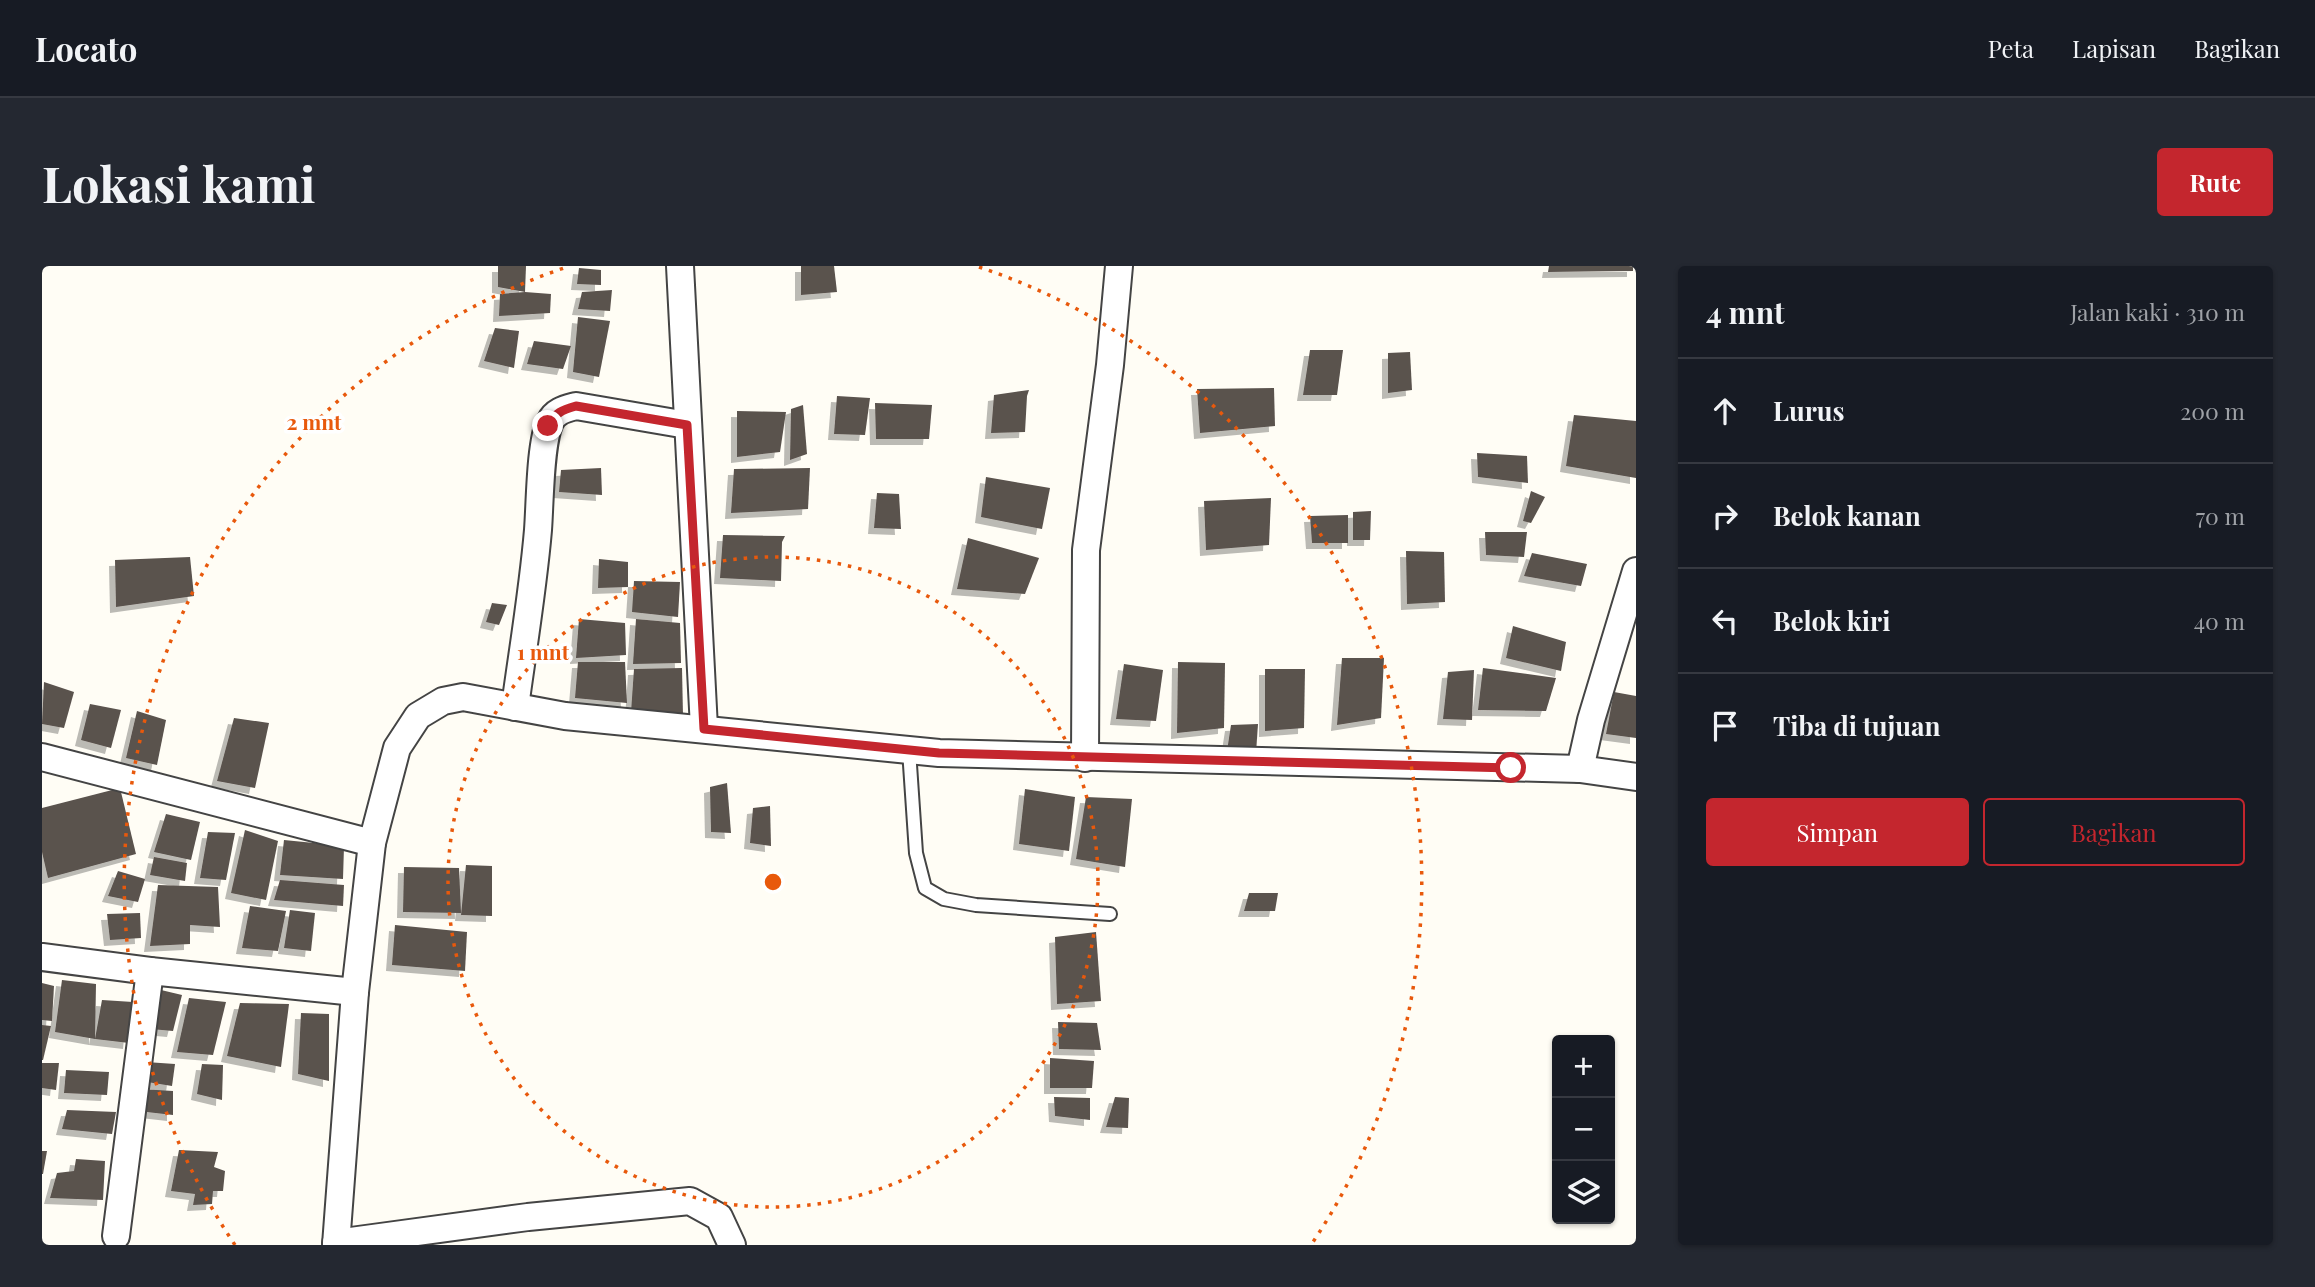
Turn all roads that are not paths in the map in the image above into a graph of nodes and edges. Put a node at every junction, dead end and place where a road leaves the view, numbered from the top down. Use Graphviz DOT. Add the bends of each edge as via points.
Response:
graph roads {
  1 [pos="680,266"];
  2 [pos="1119,266"];
  3 [pos="687,425"];
  4 [pos="1636,571"];
  5 [pos="515,707"];
  6 [pos="704,729"];
  7 [pos="909,750"];
  8 [pos="42,757"];
  9 [pos="1085,758"];
  10 [pos="1580,769"];
  11 [pos="1636,777"];
  12 [pos="372,843"];
  13 [pos="1110,914"];
  14 [pos="42,957"];
  15 [pos="150,971"];
  16 [pos="355,992"];
  17 [pos="116,1236"];
  18 [pos="336,1244"];
  19 [pos="732,1245"];
  1 -- 3 [label="street"];
  2 -- 9 [label="street" via="1086,550"];
  3 -- 5 [label="street" via="576,406 553,416 545,441"];
  3 -- 6 [label="street"];
  4 -- 10 [label="street"];
  5 -- 6 [label="street"];
  5 -- 12 [label="street" via="463,697 443,701 418,716 397,748"];
  6 -- 7 [label="street"];
  7 -- 9 [label="street"];
  7 -- 13 [label="lane" via="916,853 925,888 944,899 976,905"];
  8 -- 12 [label="street"];
  9 -- 10 [label="street"];
  10 -- 11 [label="street"];
  12 -- 16 [label="street"];
  14 -- 15 [label="street"];
  15 -- 16 [label="street"];
  15 -- 17 [label="street"];
  16 -- 18 [label="street"];
  18 -- 19 [label="street" via="528,1217 690,1201 719,1217"];
}
